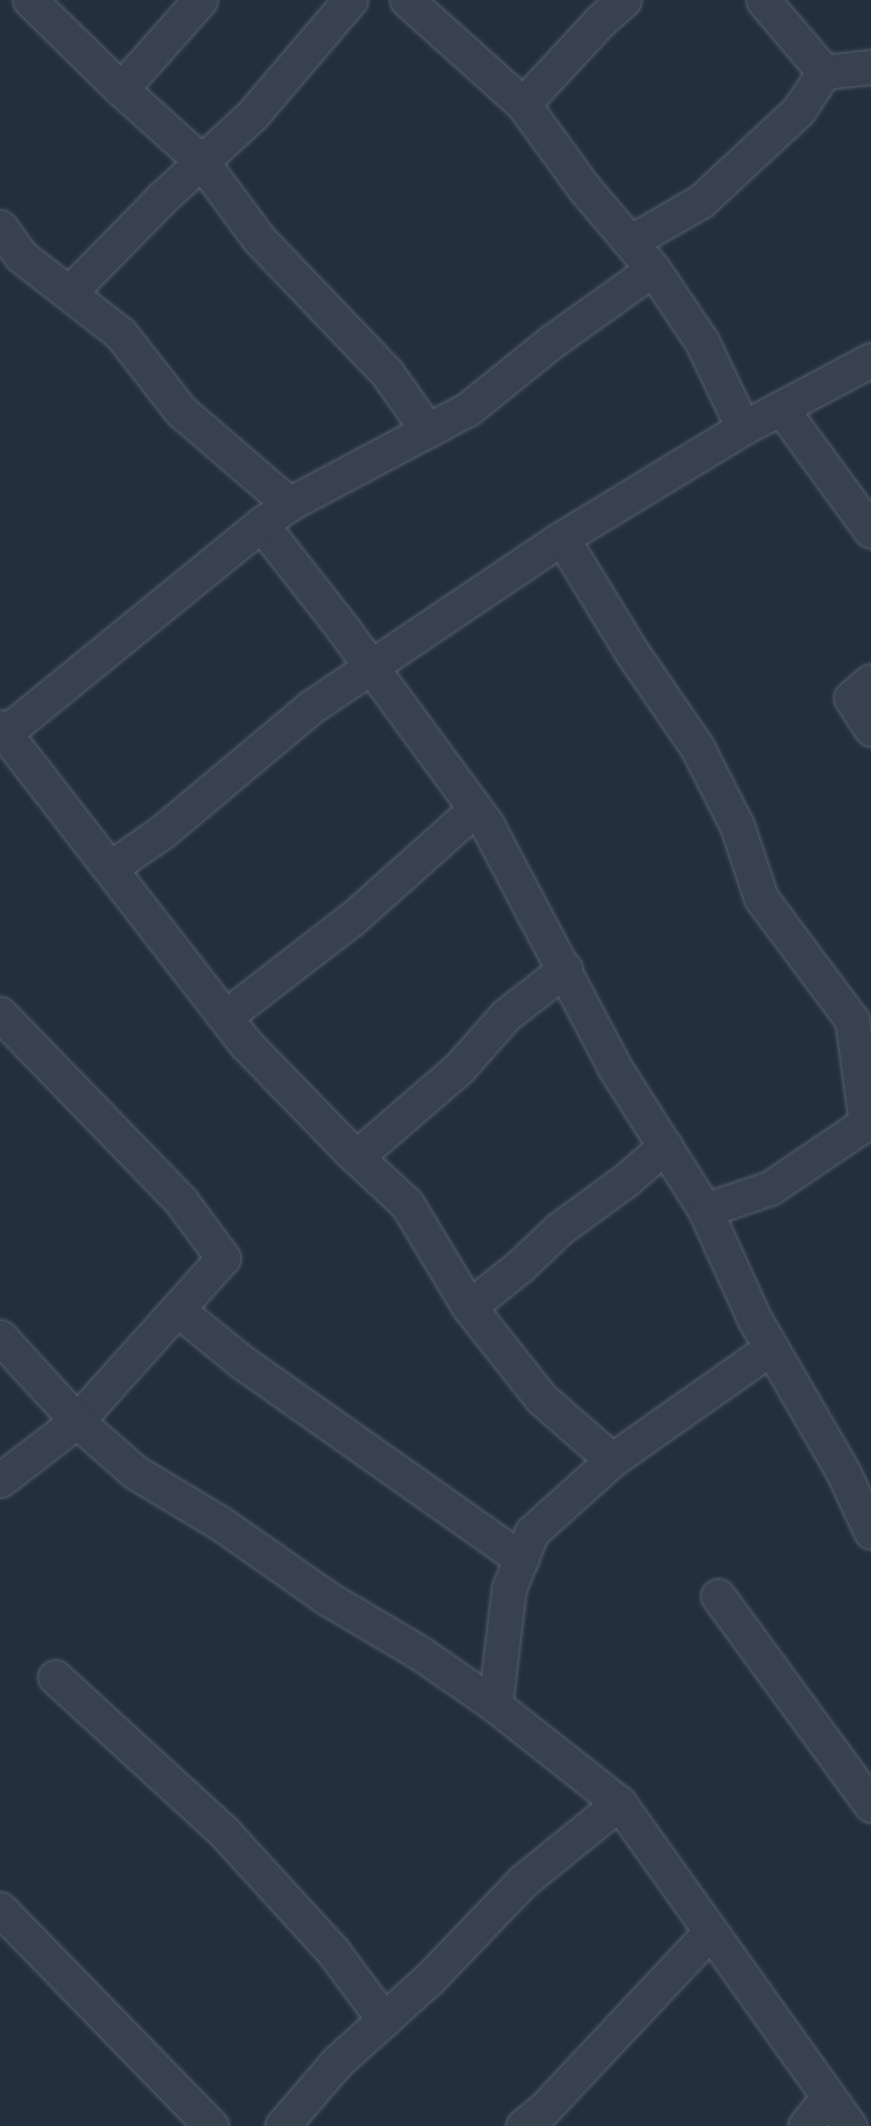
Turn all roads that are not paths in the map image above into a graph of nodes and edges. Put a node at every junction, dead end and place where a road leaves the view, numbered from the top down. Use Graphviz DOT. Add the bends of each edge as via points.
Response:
graph roads {
  1 [pos="30,0"];
  2 [pos="200,0"];
  3 [pos="350,0"];
  4 [pos="407,0"];
  5 [pos="624,0"];
  6 [pos="763,0"];
  7 [pos="871,67"];
  8 [pos="824,72"];
  9 [pos="121,89"];
  10 [pos="523,104"];
  11 [pos="202,162"];
  12 [pos="0,227"];
  13 [pos="630,242"];
  14 [pos="653,269"];
  15 [pos="69,293"];
  16 [pos="871,360"];
  17 [pos="781,408"];
  18 [pos="743,429"];
  19 [pos="427,430"];
  20 [pos="289,504"];
  21 [pos="261,524"];
  22 [pos="871,531"];
  23 [pos="562,538"];
  24 [pos="371,667"];
  25 [pos="871,681"];
  26 [pos="871,729"];
  27 [pos="3,730"];
  28 [pos="475,809"];
  29 [pos="110,868"];
  30 [pos="565,969"];
  31 [pos="0,1014"];
  32 [pos="226,1016"];
  33 [pos="665,1146"];
  34 [pos="356,1157"];
  35 [pos="705,1210"];
  36 [pos="469,1307"];
  37 [pos="178,1310"];
  38 [pos="0,1336"];
  39 [pos="771,1348"];
  40 [pos="77,1421"];
  41 [pos="612,1460"];
  42 [pos="0,1480"];
  43 [pos="871,1532"];
  44 [pos="522,1559"];
  45 [pos="718,1596"];
  46 [pos="55,1677"];
  47 [pos="495,1705"];
  48 [pos="619,1803"];
  49 [pos="871,1805"];
  50 [pos="0,1909"];
  51 [pos="710,1932"];
  52 [pos="384,2020"];
  53 [pos="828,2097"];
  54 [pos="211,2126"];
  55 [pos="282,2126"];
  56 [pos="523,2126"];
  57 [pos="805,2126"];
  58 [pos="849,2126"];
  1 -- 9 [label="street"];
  2 -- 9 [label="street"];
  3 -- 11 [label="street" via="253,114"];
  4 -- 10 [label="street"];
  5 -- 10 [label="street"];
  6 -- 8 [label="street"];
  7 -- 8 [label="street"];
  8 -- 13 [label="street" via="798,111 701,201"];
  9 -- 11 [label="street"];
  10 -- 13 [label="street" via="584,188"];
  11 -- 15 [label="street"];
  11 -- 19 [label="street" via="259,238 387,373"];
  12 -- 15 [label="street" via="21,256"];
  13 -- 14 [label="street"];
  14 -- 18 [label="street" via="702,342"];
  14 -- 19 [label="street" via="551,342 468,409"];
  15 -- 20 [label="street" via="120,333 181,411"];
  16 -- 17 [label="street"];
  17 -- 18 [label="street"];
  17 -- 22 [label="street"];
  18 -- 23 [label="street"];
  19 -- 20 [label="street"];
  20 -- 21 [label="street"];
  21 -- 24 [label="street"];
  21 -- 27 [label="street"];
  23 -- 24 [label="street"];
  23 -- 35 [label="street" via="631,651 697,747 737,826 761,898 852,1020 866,1123 770,1188"];
  24 -- 28 [label="street"];
  24 -- 29 [label="street" via="311,707 162,832"];
  25 -- 26 [label="street" via="850,698"];
  27 -- 29 [label="street"];
  28 -- 30 [label="street" via="488,825"];
  28 -- 32 [label="street" via="353,918"];
  29 -- 32 [label="street"];
  30 -- 33 [label="street" via="615,1068"];
  30 -- 34 [label="street" via="506,1015 459,1068"];
  31 -- 37 [label="street" via="181,1201 223,1258"];
  32 -- 34 [label="street" via="248,1045"];
  33 -- 35 [label="street"];
  33 -- 36 [label="street" via="559,1229"];
  34 -- 36 [label="street" via="407,1204"];
  35 -- 39 [label="street"];
  36 -- 41 [label="street" via="542,1399"];
  37 -- 40 [label="street"];
  37 -- 44 [label="street" via="242,1362"];
  38 -- 40 [label="street"];
  39 -- 41 [label="street"];
  39 -- 43 [label="street" via="843,1472"];
  40 -- 42 [label="street"];
  40 -- 47 [label="street" via="135,1472 220,1523 327,1598 420,1653"];
  41 -- 44 [label="street" via="532,1532"];
  44 -- 47 [label="street" via="509,1588"];
  45 -- 49 [label="street"];
  46 -- 52 [label="street" via="225,1833 332,1950"];
  47 -- 48 [label="street"];
  48 -- 51 [label="street"];
  48 -- 52 [label="street" via="523,1881"];
  50 -- 54 [label="street"];
  51 -- 53 [label="street"];
  51 -- 56 [label="street" via="543,2110"];
  52 -- 55 [label="street" via="337,2062"];
  53 -- 57 [label="street"];
  53 -- 58 [label="street"];
}
